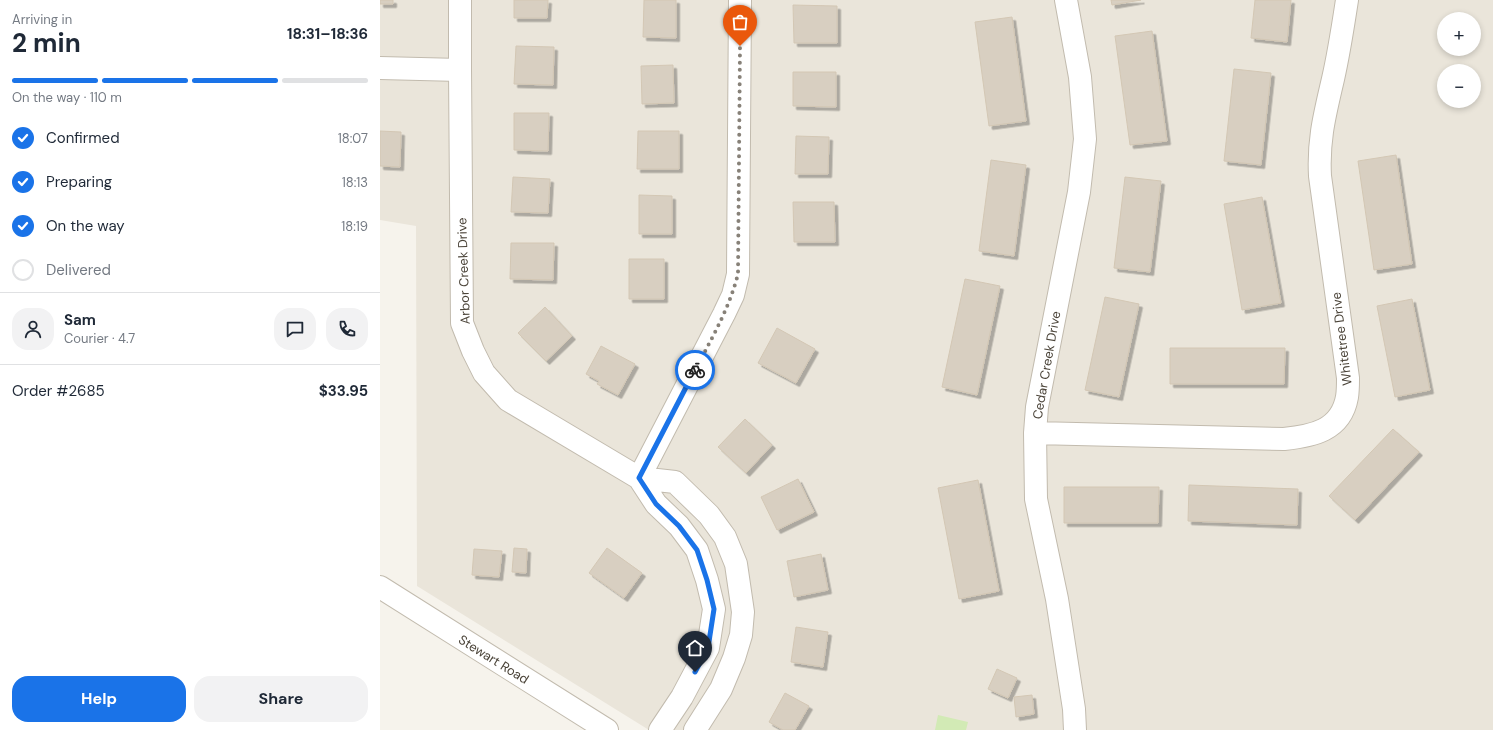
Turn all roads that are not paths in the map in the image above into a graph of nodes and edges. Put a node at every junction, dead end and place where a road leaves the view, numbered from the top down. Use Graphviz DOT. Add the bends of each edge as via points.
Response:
graph roads {
  1 [pos="460,0"];
  2 [pos="740,0"];
  3 [pos="1066,0"];
  4 [pos="1347,0"];
  5 [pos="380,68"];
  6 [pos="460,70"];
  7 [pos="1034,433"];
  8 [pos="639,478"];
  9 [pos="380,587"];
  10 [pos="714,609"];
  11 [pos="743,612"];
  12 [pos="607,730"];
  13 [pos="660,730"];
  14 [pos="695,730"];
  15 [pos="1076,730"];
  1 -- 6 [label="street, Arbor Creek Drive"];
  2 -- 8 [label="street" via="738,274 724,314"];
  3 -- 7 [label="street, Cedar Creek Drive" via="1080,77 1085,139 1079,192"];
  4 -- 7 [label="street, Whitetree Drive" via="1319,155 1348,378 1347,397 1342,412 1334,424 1305,437 1284,439"];
  5 -- 6 [label="street"];
  6 -- 8 [label="street, Arbor Creek Drive" via="462,323 472,351 484,373 508,400"];
  7 -- 15 [label="street, Cedar Creek Drive" via="1036,499 1057,599"];
  8 -- 10 [label="street, Arbor Creek Drive" via="656,504 679,526 697,550"];
  8 -- 11 [label="street, Arbor Creek Drive" via="675,482 709,515 724,537 736,564"];
  9 -- 12 [label="street, Stewart Road"];
  10 -- 11 [label="street"];
  10 -- 13 [label="street, Arbor Creek Drive" via="708,648 682,697"];
  11 -- 14 [label="street, Arbor Creek Drive" via="741,635 734,658 721,689"];
}
